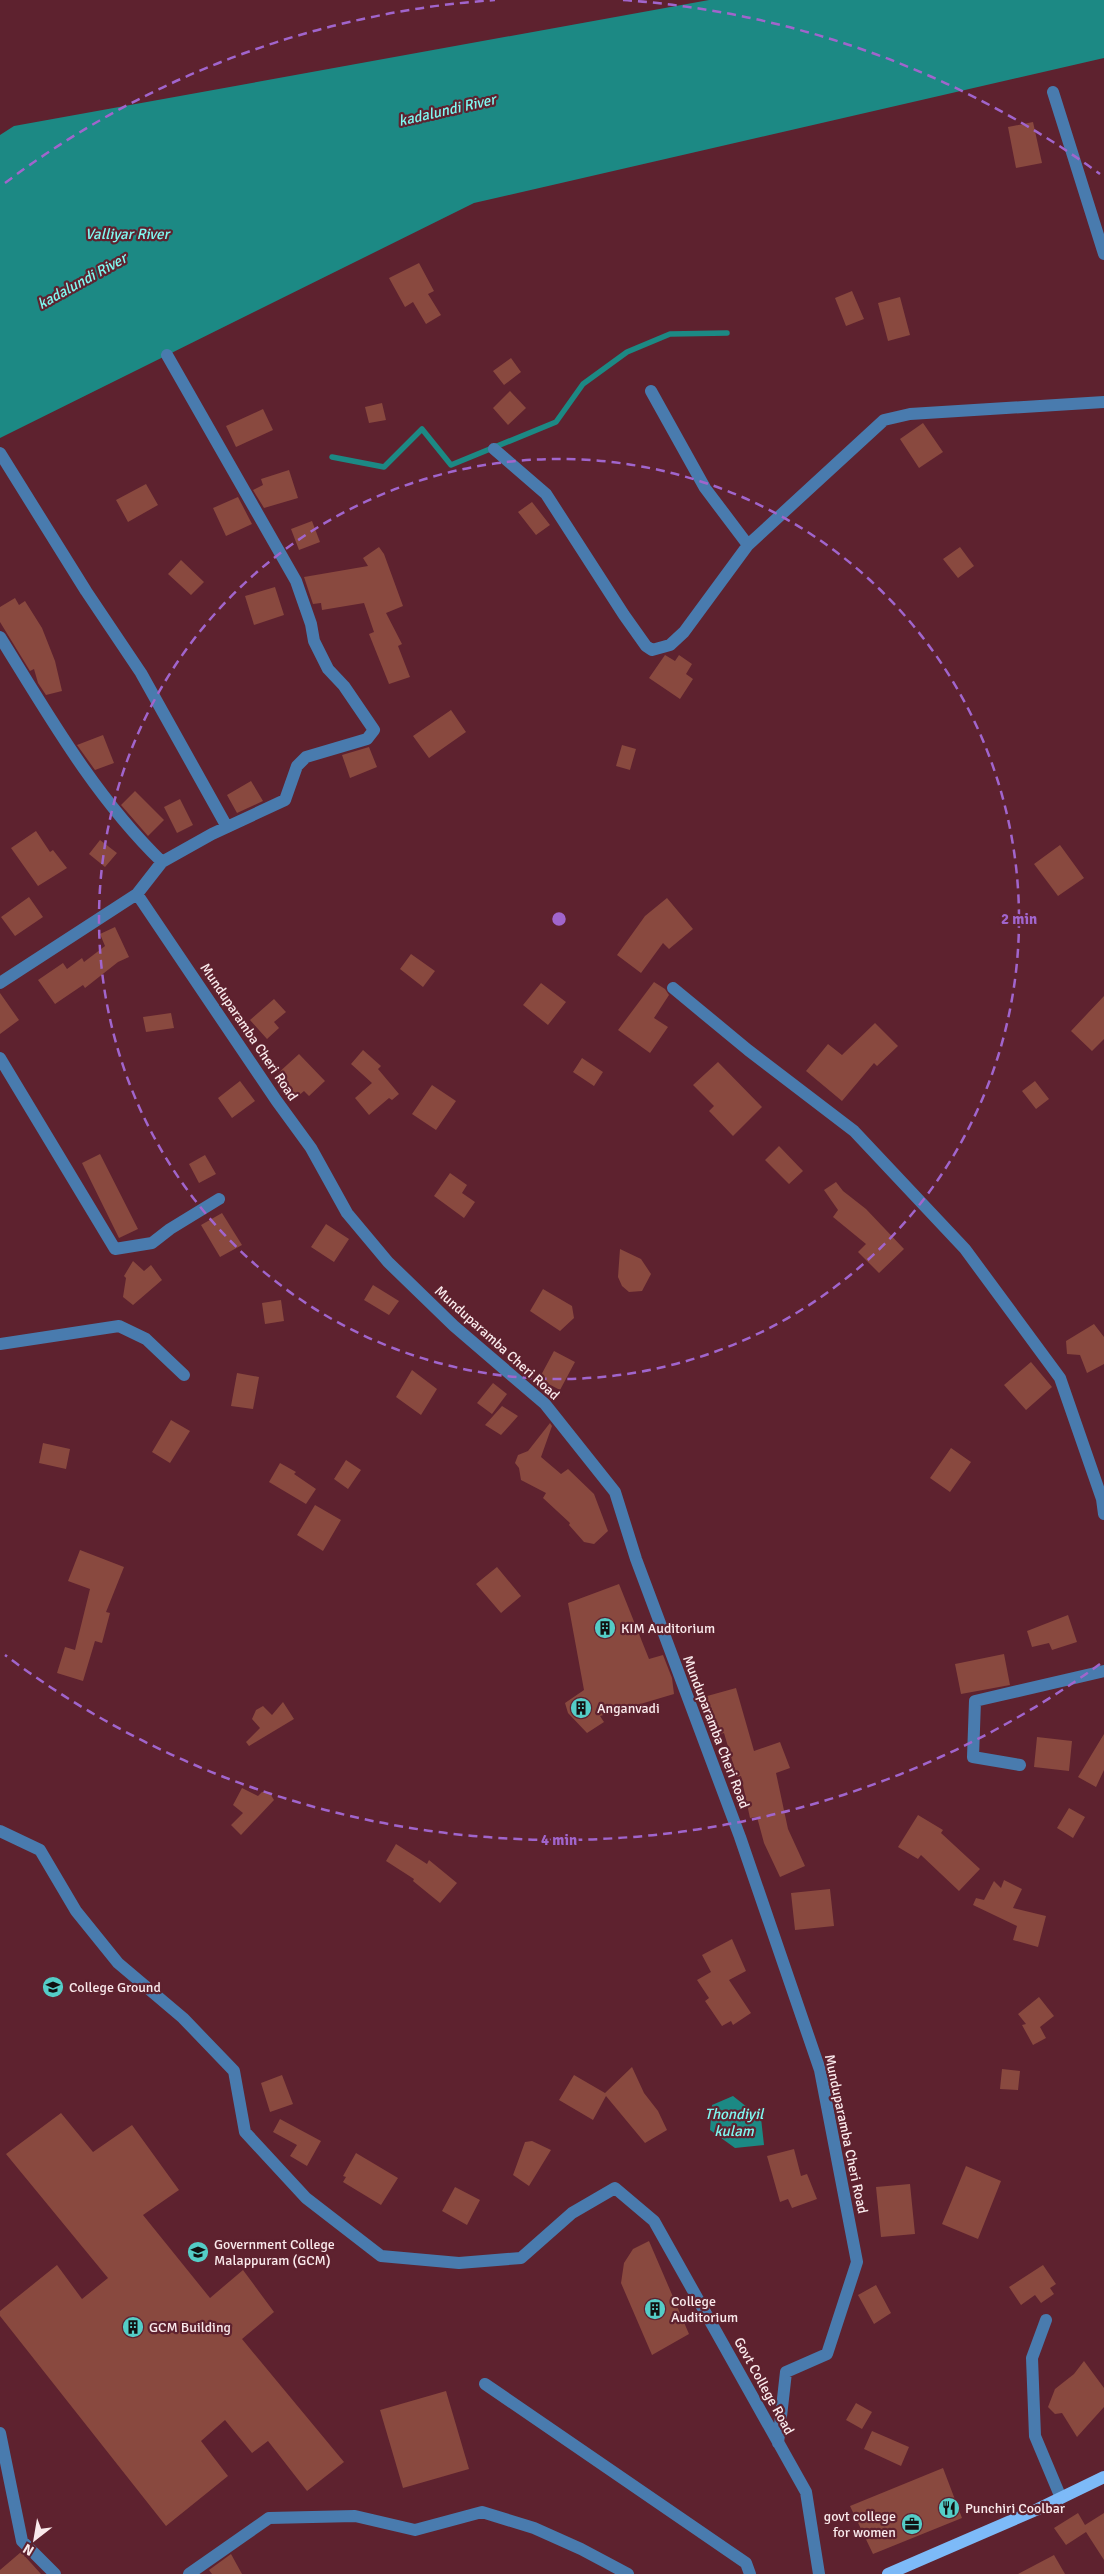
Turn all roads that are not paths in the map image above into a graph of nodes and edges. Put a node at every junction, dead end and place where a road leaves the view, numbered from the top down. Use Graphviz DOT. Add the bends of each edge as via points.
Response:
graph roads {
  1 [pos="1053,92"];
  2 [pos="1104,254"];
  3 [pos="167,356"];
  4 [pos="652,391"];
  5 [pos="1104,402"];
  6 [pos="494,449"];
  7 [pos="0,453"];
  8 [pos="748,545"];
  9 [pos="0,637"];
  10 [pos="227,827"];
  11 [pos="162,862"];
  12 [pos="137,894"];
  13 [pos="0,983"];
  14 [pos="673,988"];
  15 [pos="1,1060"];
  16 [pos="220,1199"];
  17 [pos="0,1344"];
  18 [pos="184,1375"];
  19 [pos="1104,1514"];
  20 [pos="1104,1671"];
  21 [pos="1020,1765"];
  22 [pos="0,1831"];
  23 [pos="1046,2320"];
  24 [pos="485,2384"];
  25 [pos="0,2433"];
  26 [pos="778,2444"];
  27 [pos="1104,2477"];
  28 [pos="1061,2498"];
  29 [pos="55,2574"];
  30 [pos="189,2574"];
  31 [pos="628,2574"];
  32 [pos="750,2574"];
  33 [pos="819,2574"];
  34 [pos="888,2574"];
  1 -- 2 [label="street"];
  3 -- 10 [label="street" via="296,581 314,641 328,668 374,730 367,739 306,757 297,766 285,800"];
  4 -- 8 [label="street" via="705,488"];
  5 -- 8 [label="street" via="910,414 884,420"];
  6 -- 8 [label="street" via="546,494 624,615 652,650 670,645 684,632"];
  7 -- 10 [label="street" via="141,673"];
  9 -- 11 [label="street" via="69,749 133,834"];
  10 -- 11 [label="street"];
  11 -- 12 [label="street"];
  12 -- 13 [label="street"];
  12 -- 26 [label="street, Munduparamba Cheri Road" via="311,1148 347,1214 388,1262 447,1319 545,1404 615,1492 636,1559 740,1837 820,2070 857,2262 827,2354 786,2372"];
  14 -- 19 [label="street" via="854,1131 965,1249 1060,1378 1102,1499"];
  15 -- 16 [label="street" via="115,1248 152,1243"];
  17 -- 18 [label="street" via="119,1326 146,1339"];
  20 -- 21 [label="street" via="975,1701 973,1757"];
  22 -- 26 [label="street, Govt College Road" via="40,1850 76,1911 118,1964 183,2018 234,2071 245,2132 306,2198 381,2256 460,2263 521,2258 572,2213 615,2188 654,2221"];
  23 -- 28 [label="street" via="1032,2358 1035,2436"];
  24 -- 32 [label="street" via="746,2563"];
  25 -- 29 [label="street" via="22,2541"];
  26 -- 33 [label="street, Govt College Road" via="806,2492"];
  27 -- 28 [label="main road"];
  28 -- 34 [label="main road"];
  30 -- 31 [label="street" via="269,2518 355,2516 415,2530 482,2512 534,2528"];
}
